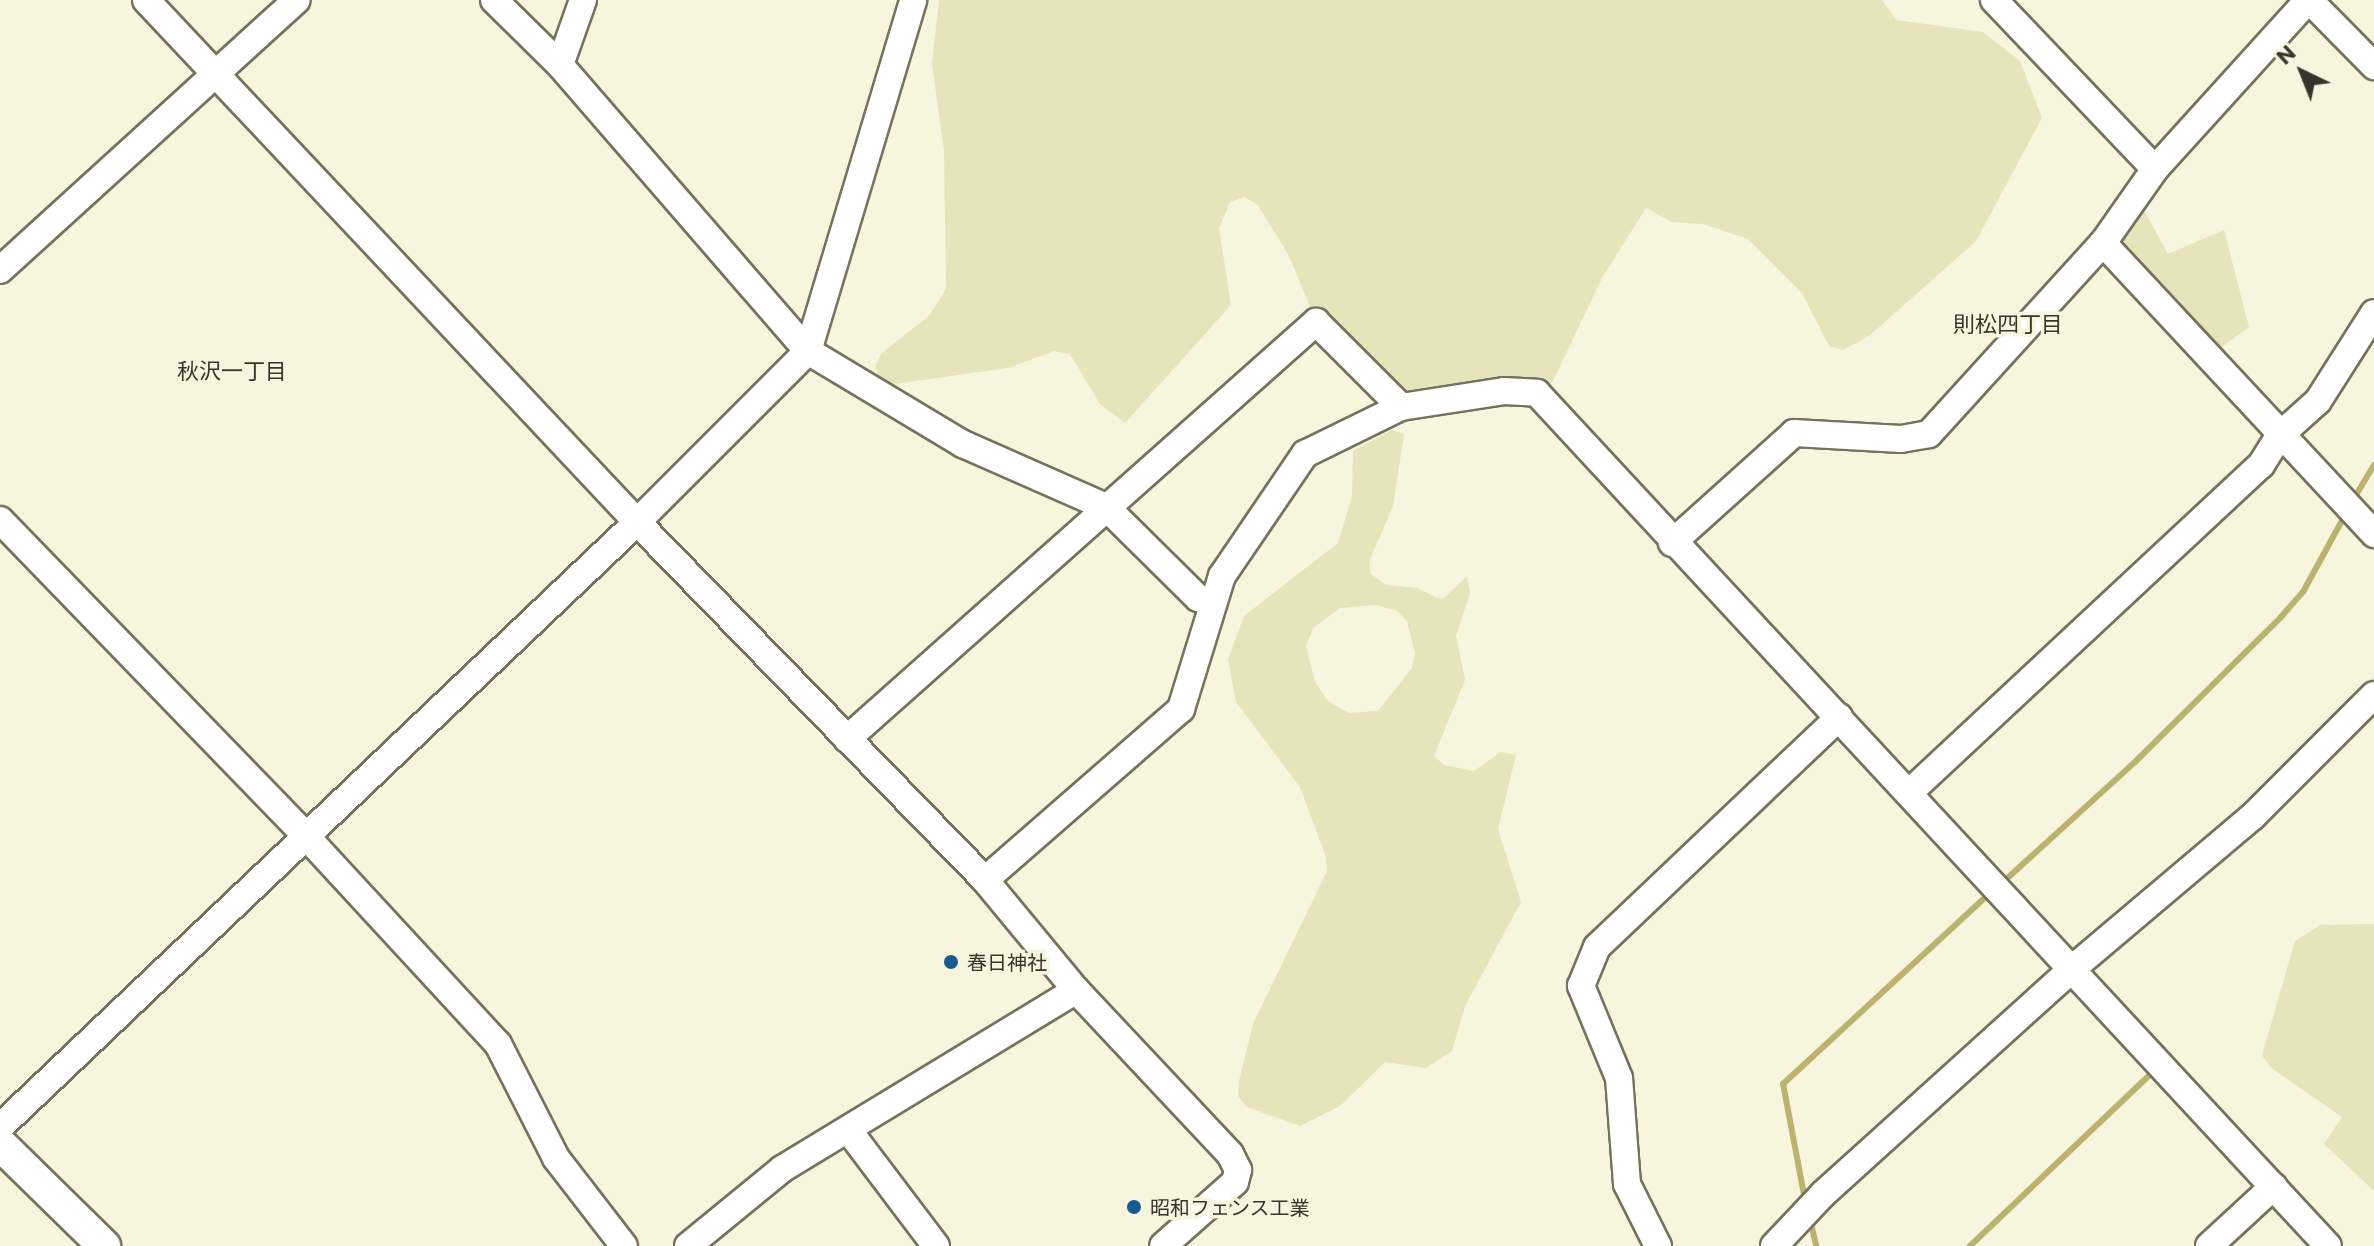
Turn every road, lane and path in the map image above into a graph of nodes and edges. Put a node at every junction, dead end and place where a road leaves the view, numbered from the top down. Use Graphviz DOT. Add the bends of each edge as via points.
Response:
graph roads {
  1 [pos="146,0"];
  2 [pos="297,0"];
  3 [pos="494,0"];
  4 [pos="583,0"];
  5 [pos="913,0"];
  6 [pos="1994,0"];
  7 [pos="2309,0"];
  8 [pos="560,65"];
  9 [pos="2374,66"];
  10 [pos="216,75"];
  11 [pos="2155,169"];
  12 [pos="2103,243"];
  13 [pos="0,270"];
  14 [pos="2374,313"];
  15 [pos="808,351"];
  16 [pos="1401,407"];
  17 [pos="2279,436"];
  18 [pos="1106,507"];
  19 [pos="0,520"];
  20 [pos="637,522"];
  21 [pos="2374,534"];
  22 [pos="1672,543"];
  23 [pos="1211,602"];
  24 [pos="2374,695"];
  25 [pos="1839,717"];
  26 [pos="847,739"];
  27 [pos="1910,792"];
  28 [pos="305,835"];
  29 [pos="985,880"];
  30 [pos="2072,969"];
  31 [pos="1076,990"];
  32 [pos="0,1127"];
  33 [pos="849,1131"];
  34 [pos="0,1144"];
  35 [pos="2274,1186"];
  36 [pos="104,1246"];
  37 [pos="624,1246"];
  38 [pos="688,1246"];
  39 [pos="936,1246"];
  40 [pos="1163,1246"];
  41 [pos="1658,1246"];
  42 [pos="1774,1246"];
  43 [pos="2209,1246"];
  44 [pos="2328,1246"];
  1 -- 10 [label="street"];
  2 -- 10 [label="street"];
  3 -- 8 [label="street"];
  4 -- 8 [label="street"];
  5 -- 15 [label="street"];
  6 -- 11 [label="street"];
  7 -- 9 [label="street"];
  7 -- 11 [label="street"];
  8 -- 15 [label="street"];
  10 -- 13 [label="street"];
  10 -- 20 [label="street"];
  11 -- 12 [label="street"];
  12 -- 17 [label="street"];
  12 -- 22 [label="street" via="1929,434 1901,439 1794,433"];
  14 -- 17 [label="street" via="2318,401"];
  15 -- 18 [label="street" via="963,444"];
  15 -- 20 [label="street"];
  16 -- 18 [label="street" via="1316,322"];
  16 -- 22 [label="street" via="1504,391 1537,393"];
  16 -- 23 [label="street" via="1305,454 1261,512"];
  17 -- 21 [label="street"];
  17 -- 27 [label="street" via="2261,465"];
  18 -- 23 [label="street" via="1198,598"];
  18 -- 26 [label="street"];
  19 -- 28 [label="street"];
  20 -- 26 [label="street"];
  20 -- 28 [label="street"];
  22 -- 25 [label="street"];
  23 -- 29 [label="street" via="1181,709"];
  24 -- 30 [label="street" via="2253,816"];
  25 -- 27 [label="street"];
  25 -- 41 [label="street" via="1597,947 1581,986 1619,1078 1627,1184"];
  26 -- 29 [label="street"];
  27 -- 30 [label="street"];
  28 -- 32 [label="street"];
  28 -- 37 [label="street" via="498,1044 556,1158"];
  29 -- 31 [label="street"];
  30 -- 35 [label="street"];
  30 -- 42 [label="street" via="1823,1194"];
  31 -- 33 [label="street"];
  31 -- 40 [label="street" via="1235,1163 1235,1182"];
  33 -- 38 [label="street" via="782,1169"];
  33 -- 39 [label="street"];
  34 -- 36 [label="main road"];
  35 -- 43 [label="street"];
  35 -- 44 [label="street"];
}
